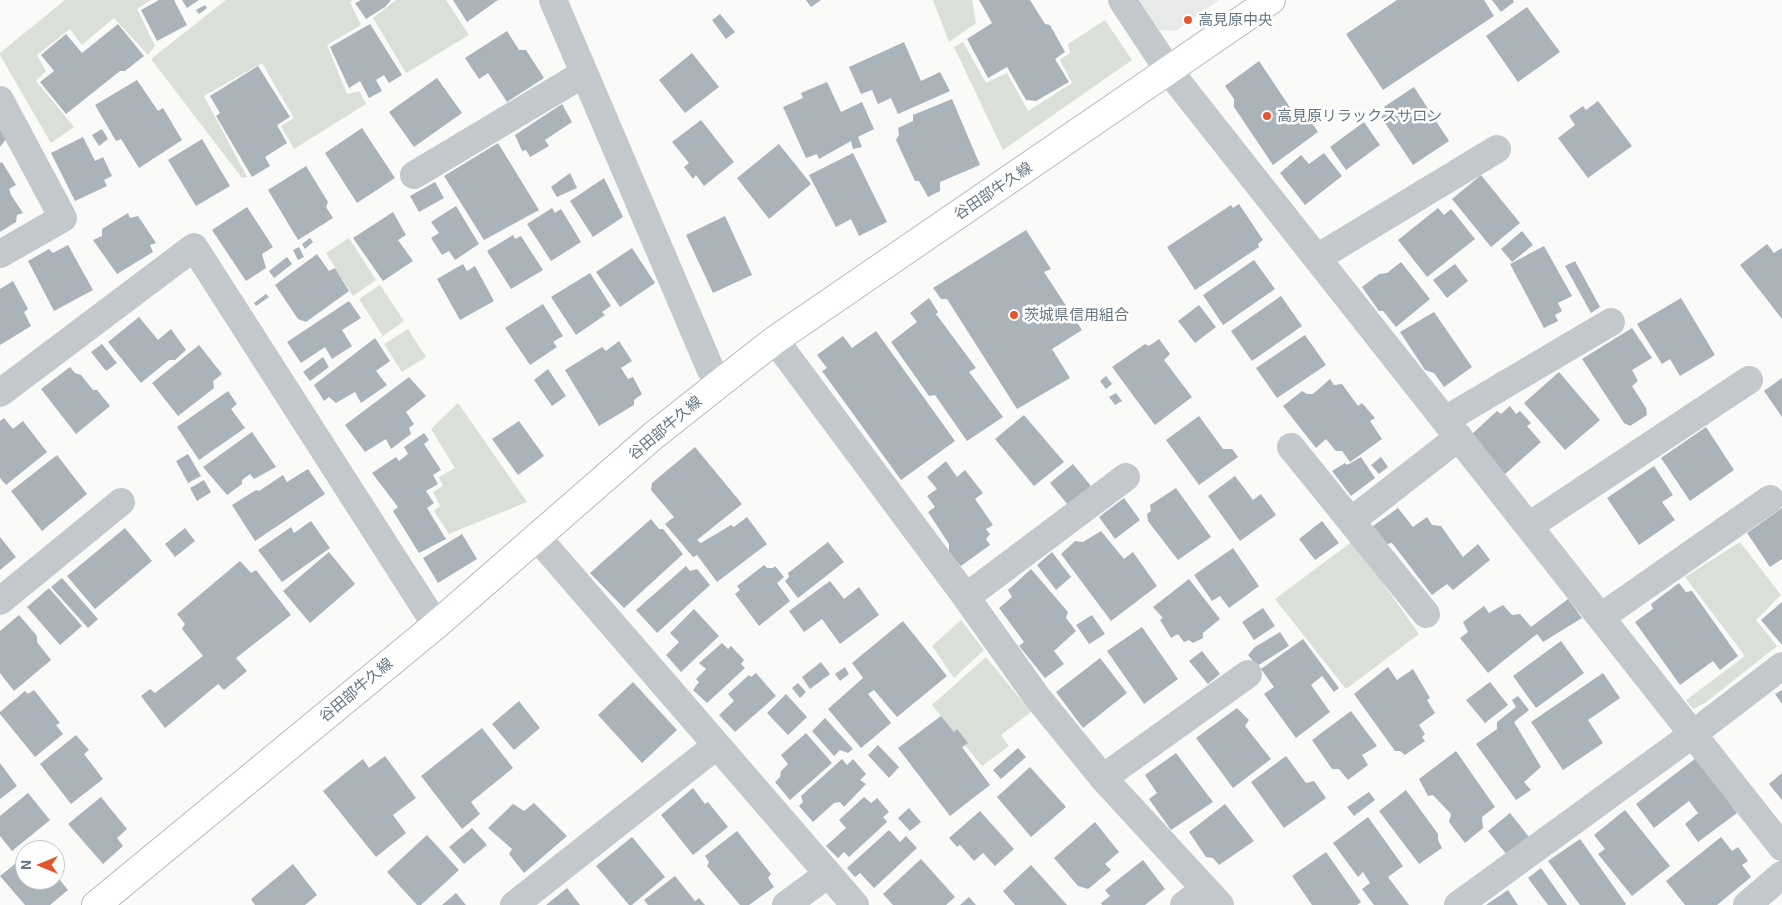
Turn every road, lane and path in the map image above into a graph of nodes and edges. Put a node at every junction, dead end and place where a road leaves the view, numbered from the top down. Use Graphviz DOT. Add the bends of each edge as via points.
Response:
graph roads {
  1 [pos="553,0"];
  2 [pos="1122,0"];
  3 [pos="1271,0"];
  4 [pos="1169,70"];
  5 [pos="583,74"];
  6 [pos="0,100"];
  7 [pos="1497,149"];
  8 [pos="414,175"];
  9 [pos="0,254"];
  10 [pos="1317,258"];
  11 [pos="1611,322"];
  12 [pos="775,340"];
  13 [pos="1749,380"];
  14 [pos="720,382"];
  15 [pos="0,393"];
  16 [pos="1452,429"];
  17 [pos="1291,447"];
  18 [pos="1126,477"];
  19 [pos="1770,499"];
  20 [pos="121,502"];
  21 [pos="1351,521"];
  22 [pos="1529,526"];
  23 [pos="537,538"];
  24 [pos="966,596"];
  25 [pos="0,600"];
  26 [pos="1426,614"];
  27 [pos="1601,617"];
  28 [pos="436,625"];
  29 [pos="1782,666"];
  30 [pos="1248,674"];
  31 [pos="1692,734"];
  32 [pos="716,746"];
  33 [pos="1103,778"];
  34 [pos="1782,847"];
  35 [pos="828,874"];
  36 [pos="1782,875"];
  37 [pos="1213,897"];
  38 [pos="96,905"];
  39 [pos="514,905"];
  40 [pos="786,905"];
  41 [pos="855,905"];
  42 [pos="1184,905"];
  43 [pos="1458,905"];
  44 [pos="1747,905"];
  1 -- 5 [label="street"];
  2 -- 4 [label="street"];
  3 -- 4 [label="main road, 谷田部牛久線"];
  4 -- 10 [label="street"];
  4 -- 12 [label="main road, 谷田部牛久線"];
  5 -- 8 [label="street"];
  5 -- 14 [label="street" via="710,368"];
  6 -- 9 [label="street" via="63,218"];
  7 -- 10 [label="street"];
  10 -- 16 [label="street"];
  11 -- 16 [label="street"];
  12 -- 14 [label="main road, 谷田部牛久線"];
  12 -- 24 [label="street"];
  13 -- 22 [label="street"];
  14 -- 23 [label="main road, 谷田部牛久線"];
  15 -- 28 [label="street" via="194,247"];
  16 -- 21 [label="street"];
  16 -- 22 [label="street"];
  17 -- 21 [label="street"];
  18 -- 24 [label="street"];
  19 -- 27 [label="street"];
  20 -- 25 [label="street"];
  21 -- 26 [label="street"];
  22 -- 27 [label="street"];
  23 -- 28 [label="main road, 谷田部牛久線"];
  23 -- 32 [label="street"];
  24 -- 33 [label="street" via="1037,697"];
  27 -- 31 [label="street"];
  28 -- 38 [label="main road, 谷田部牛久線"];
  29 -- 31 [label="street"];
  30 -- 33 [label="street"];
  31 -- 34 [label="street"];
  31 -- 43 [label="street"];
  32 -- 35 [label="street"];
  32 -- 39 [label="street"];
  33 -- 37 [label="street"];
  35 -- 40 [label="street"];
  35 -- 41 [label="street"];
  36 -- 44 [label="street"];
  37 -- 42 [label="street"];
}
